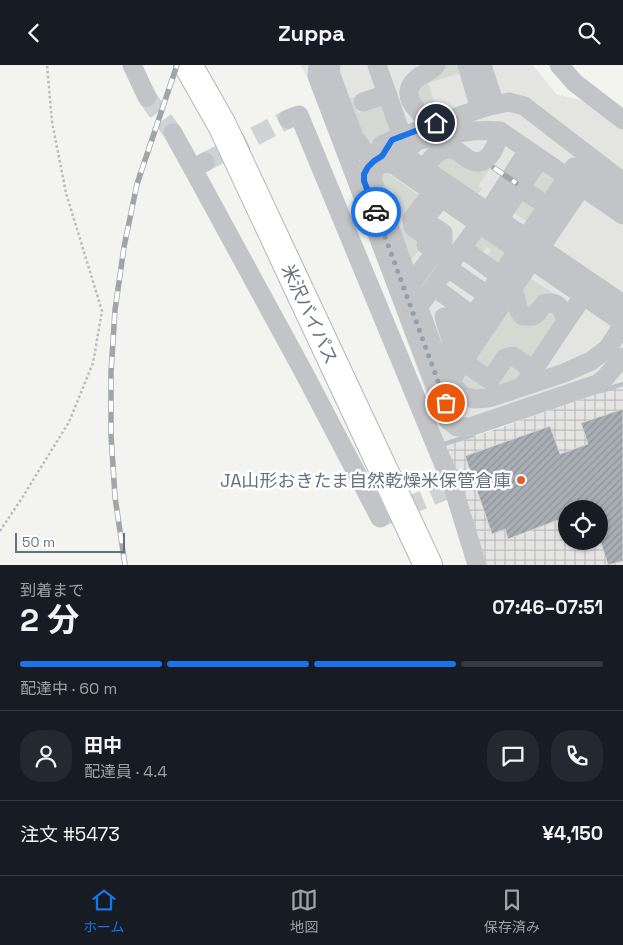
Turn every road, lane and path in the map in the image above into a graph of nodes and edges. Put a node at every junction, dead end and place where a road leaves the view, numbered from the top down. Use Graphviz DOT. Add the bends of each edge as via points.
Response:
graph roads {
  1 [pos="47,65"];
  2 [pos="132,65"];
  3 [pos="188,65"];
  4 [pos="318,65"];
  5 [pos="323,65"];
  6 [pos="331,65"];
  7 [pos="377,65"];
  8 [pos="436,65"];
  9 [pos="467,65"];
  10 [pos="477,65"];
  11 [pos="482,65"];
  12 [pos="494,65"];
  13 [pos="559,65"];
  14 [pos="387,94"];
  15 [pos="147,97"];
  16 [pos="363,102"];
  17 [pos="490,106"];
  18 [pos="288,119"];
  19 [pos="623,120"];
  20 [pos="439,128"];
  21 [pos="173,133"];
  22 [pos="492,133"];
  23 [pos="377,157"];
  24 [pos="527,157"];
  25 [pos="421,167"];
  26 [pos="577,179"];
  27 [pos="623,182"];
  28 [pos="520,188"];
  29 [pos="434,199"];
  30 [pos="536,199"];
  31 [pos="623,199"];
  32 [pos="623,204"];
  33 [pos="482,215"];
  34 [pos="623,215"];
  35 [pos="623,221"];
  36 [pos="462,248"];
  37 [pos="528,251"];
  38 [pos="448,268"];
  39 [pos="470,275"];
  40 [pos="500,276"];
  41 [pos="420,286"];
  42 [pos="510,292"];
  43 [pos="487,295"];
  44 [pos="577,297"];
  45 [pos="471,319"];
  46 [pos="566,321"];
  47 [pos="622,322"];
  48 [pos="623,357"];
  49 [pos="449,370"];
  50 [pos="534,370"];
  51 [pos="522,387"];
  52 [pos="380,518"];
  53 [pos="0,531"];
  54 [pos="428,565"];
  55 [pos="477,565"];
  1 -- 53 [label="path" via="52,121 66,193 102,311 93,363 69,422"];
  2 -- 15 [label="street"];
  3 -- 54 [label="highway, 米沢バイパス" via="222,125"];
  4 -- 23 [label="street" via="317,76"];
  5 -- 23 [label="street" via="323,73"];
  6 -- 23 [label="street" via="330,72 354,137"];
  7 -- 14 [label="street"];
  8 -- 20 [label="street" via="410,86 410,97 414,108"];
  9 -- 17 [label="street"];
  10 -- 17 [label="street"];
  11 -- 17 [label="street"];
  12 -- 17 [label="street"];
  13 -- 19 [label="street" via="575,83"];
  14 -- 16 [label="street"];
  14 -- 23 [label="street"];
  17 -- 20 [label="street"];
  17 -- 26 [label="street"];
  17 -- 27 [label="street" via="524,106"];
  18 -- 55 [label="street" via="299,115 453,487"];
  20 -- 22 [label="street"];
  20 -- 23 [label="street"];
  20 -- 25 [label="street" via="411,146 410,152"];
  21 -- 52 [label="street" via="199,166"];
  22 -- 24 [label="street"];
  22 -- 25 [label="street" via="493,152 484,160 470,160 457,149 444,149"];
  22 -- 26 [label="street" via="500,131"];
  23 -- 25 [label="street" via="399,152"];
  23 -- 29 [label="street" via="389,169"];
  23 -- 33 [label="street" via="392,155"];
  23 -- 41 [label="street"];
  23 -- 48 [label="street" via="448,420 458,427 483,424 597,384"];
  23 -- 49 [label="street" via="372,179"];
  24 -- 26 [label="street"];
  24 -- 28 [label="street"];
  24 -- 33 [label="street"];
  25 -- 33 [label="street"];
  26 -- 31 [label="street"];
  26 -- 32 [label="street"];
  26 -- 34 [label="street"];
  26 -- 35 [label="street"];
  26 -- 37 [label="street"];
  28 -- 30 [label="street"];
  28 -- 33 [label="street"];
  29 -- 33 [label="street"];
  29 -- 41 [label="street" via="426,217 428,223 443,233 443,242"];
  33 -- 36 [label="street"];
  33 -- 37 [label="street"];
  33 -- 41 [label="street"];
  36 -- 38 [label="street"];
  36 -- 39 [label="street"];
  37 -- 40 [label="street"];
  37 -- 42 [label="street"];
  37 -- 44 [label="street"];
  37 -- 47 [label="street"];
  37 -- 49 [label="street"];
  38 -- 39 [label="street"];
  38 -- 41 [label="street"];
  39 -- 40 [label="street"];
  39 -- 41 [label="street"];
  39 -- 43 [label="street"];
  39 -- 45 [label="street"];
  40 -- 43 [label="street"];
  41 -- 49 [label="street"];
  42 -- 46 [label="street" via="515,295 523,316 538,314 544,304 554,303 563,310"];
  42 -- 49 [label="street"];
  43 -- 45 [label="street"];
  44 -- 46 [label="street"];
  44 -- 47 [label="street"];
  45 -- 49 [label="street" via="444,317"];
  46 -- 50 [label="street"];
  47 -- 49 [label="street" via="601,373 595,378 481,418 455,413 446,403"];
  47 -- 51 [label="street" via="608,348 591,361"];
  49 -- 50 [label="street" via="490,380 505,358 513,356"];
  49 -- 51 [label="street" via="474,399 489,398"];
  50 -- 51 [label="street"];
}
